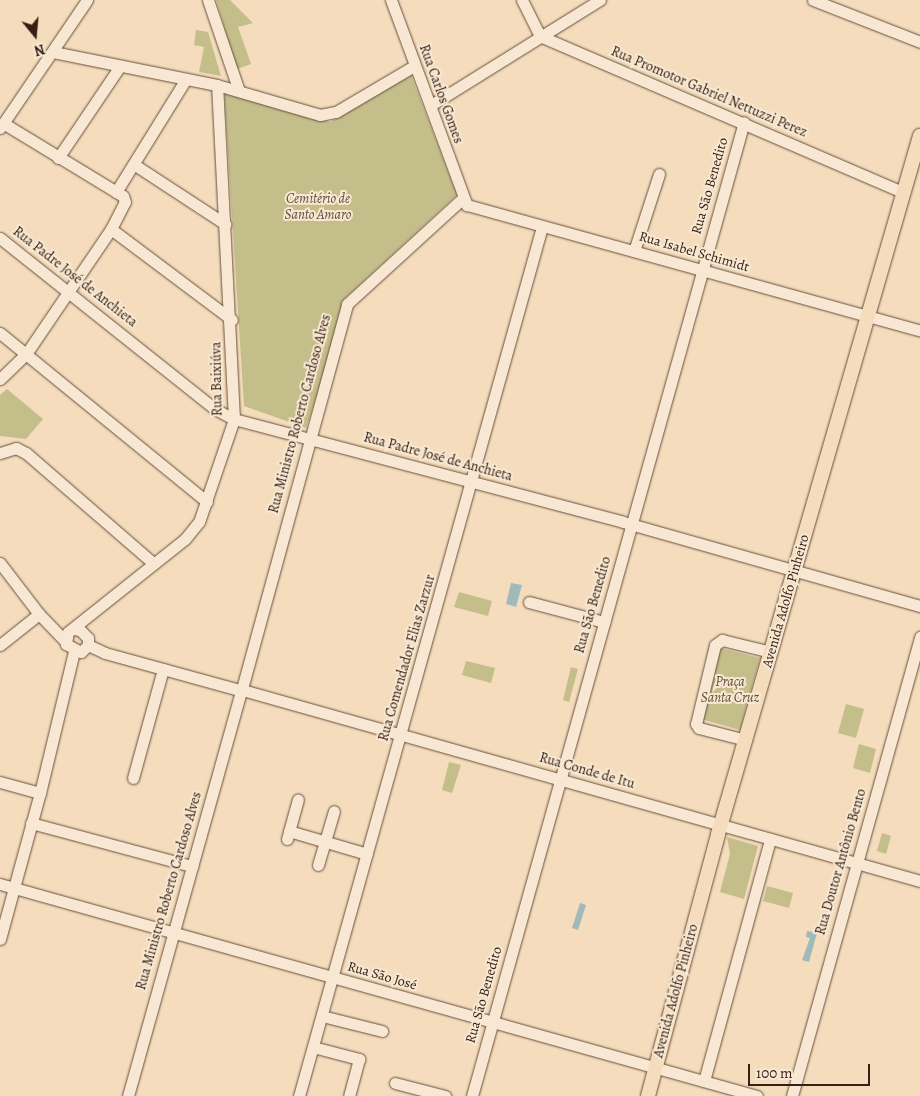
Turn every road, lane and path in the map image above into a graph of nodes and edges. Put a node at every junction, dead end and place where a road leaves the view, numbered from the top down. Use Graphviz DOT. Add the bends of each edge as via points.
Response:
graph roads {
  1 [pos="87,0"];
  2 [pos="208,0"];
  3 [pos="391,0"];
  4 [pos="522,0"];
  5 [pos="600,0"];
  6 [pos="813,0"];
  7 [pos="540,36"];
  8 [pos="920,42"];
  9 [pos="53,52"];
  10 [pos="120,66"];
  11 [pos="414,66"];
  12 [pos="186,79"];
  13 [pos="217,85"];
  14 [pos="239,91"];
  15 [pos="430,105"];
  16 [pos="744,122"];
  17 [pos="2,126"];
  18 [pos="920,136"];
  19 [pos="58,158"];
  20 [pos="135,165"];
  21 [pos="659,174"];
  22 [pos="116,192"];
  23 [pos="904,193"];
  24 [pos="463,198"];
  25 [pos="225,224"];
  26 [pos="542,227"];
  27 [pos="111,229"];
  28 [pos="0,238"];
  29 [pos="634,251"];
  30 [pos="701,270"];
  31 [pos="70,290"];
  32 [pos="867,318"];
  33 [pos="232,320"];
  34 [pos="920,331"];
  35 [pos="0,333"];
  36 [pos="26,354"];
  37 [pos="0,379"];
  38 [pos="234,419"];
  39 [pos="308,438"];
  40 [pos="0,453"];
  41 [pos="470,481"];
  42 [pos="207,502"];
  43 [pos="632,525"];
  44 [pos="154,564"];
  45 [pos="1,566"];
  46 [pos="795,572"];
  47 [pos="529,602"];
  48 [pos="920,606"];
  49 [pos="39,614"];
  50 [pos="90,618"];
  51 [pos="604,622"];
  52 [pos="54,626"];
  53 [pos="72,630"];
  54 [pos="920,637"];
  55 [pos="87,640"];
  56 [pos="65,641"];
  57 [pos="0,645"];
  58 [pos="74,651"];
  59 [pos="771,652"];
  60 [pos="163,669"];
  61 [pos="241,690"];
  62 [pos="401,734"];
  63 [pos="746,740"];
  64 [pos="133,778"];
  65 [pos="560,779"];
  66 [pos="0,782"];
  67 [pos="40,793"];
  68 [pos="298,799"];
  69 [pos="334,811"];
  70 [pos="32,823"];
  71 [pos="721,825"];
  72 [pos="770,839"];
  73 [pos="325,842"];
  74 [pos="367,854"];
  75 [pos="856,863"];
  76 [pos="318,865"];
  77 [pos="192,866"];
  78 [pos="920,881"];
  79 [pos="0,884"];
  80 [pos="14,888"];
  81 [pos="172,932"];
  82 [pos="0,939"];
  83 [pos="332,977"];
  84 [pos="322,1016"];
  85 [pos="492,1022"];
  86 [pos="382,1031"];
  87 [pos="313,1047"];
  88 [pos="656,1067"];
  89 [pos="704,1081"];
  90 [pos="395,1083"];
  91 [pos="128,1096"];
  92 [pos="299,1096"];
  93 [pos="349,1096"];
  94 [pos="445,1096"];
  95 [pos="472,1096"];
  96 [pos="648,1096"];
  97 [pos="757,1096"];
  98 [pos="792,1096"];
  1 -- 9 [label="street"];
  2 -- 14 [label="street"];
  3 -- 11 [label="street, Rua Carlos Gomes"];
  4 -- 7 [label="street"];
  5 -- 7 [label="street"];
  6 -- 8 [label="street"];
  7 -- 15 [label="street"];
  7 -- 16 [label="street, Rua Promotor Gabriel Nettuzzi Perez"];
  9 -- 10 [label="street"];
  9 -- 17 [label="street"];
  10 -- 12 [label="street"];
  10 -- 19 [label="street"];
  11 -- 14 [label="street" via="328,115"];
  11 -- 15 [label="street, Rua Carlos Gomes"];
  12 -- 13 [label="street"];
  12 -- 20 [label="street"];
  13 -- 14 [label="street"];
  13 -- 25 [label="street, Rua Baixiúva"];
  15 -- 24 [label="street, Rua Carlos Gomes"];
  16 -- 23 [label="street, Rua Promotor Gabriel Nettuzzi Perez"];
  16 -- 30 [label="street, Rua São Benedito"];
  17 -- 19 [label="street"];
  18 -- 23 [label="main road, Avenida Adolfo Pinheiro"];
  19 -- 22 [label="street"];
  20 -- 22 [label="street"];
  20 -- 25 [label="street"];
  21 -- 29 [label="street"];
  22 -- 27 [label="street" via="125,202"];
  23 -- 32 [label="main road, Avenida Adolfo Pinheiro"];
  24 -- 26 [label="street, Rua Isabel Schimidt" via="473,208"];
  24 -- 39 [label="street, Rua Ministro Roberto Cardoso Alves" via="347,304"];
  25 -- 33 [label="street, Rua Baixiúva"];
  26 -- 29 [label="street, Rua Isabel Schimidt"];
  26 -- 41 [label="street, Rua Comendador Elias Zarzur"];
  27 -- 31 [label="street"];
  27 -- 33 [label="street"];
  28 -- 31 [label="street, Rua Padre José de Anchieta"];
  29 -- 30 [label="street, Rua Isabel Schimidt"];
  30 -- 32 [label="street, Rua Isabel Schimidt"];
  30 -- 43 [label="street, Rua São Benedito"];
  31 -- 36 [label="street"];
  31 -- 38 [label="street, Rua Padre José de Anchieta" via="215,409"];
  32 -- 34 [label="street, Rua Isabel Schimidt"];
  32 -- 46 [label="main road, Avenida Adolfo Pinheiro"];
  33 -- 38 [label="street, Rua Baixiúva"];
  35 -- 36 [label="street"];
  36 -- 37 [label="street"];
  36 -- 42 [label="street"];
  38 -- 39 [label="street, Rua Padre José de Anchieta"];
  38 -- 42 [label="street, Rua Baixiúva"];
  39 -- 41 [label="street, Rua Padre José de Anchieta"];
  39 -- 61 [label="street, Rua Ministro Roberto Cardoso Alves"];
  40 -- 44 [label="street" via="16,448 26,453"];
  41 -- 43 [label="street, Rua Padre José de Anchieta"];
  41 -- 62 [label="street, Rua Comendador Elias Zarzur"];
  42 -- 44 [label="street, Rua Baixiúva" via="199,522 185,539"];
  43 -- 46 [label="street, Rua Padre José de Anchieta"];
  43 -- 51 [label="street, Rua São Benedito"];
  44 -- 50 [label="street, Rua Baixiúva"];
  45 -- 49 [label="street"];
  46 -- 48 [label="street, Rua Padre José de Anchieta"];
  46 -- 59 [label="main road, Avenida Adolfo Pinheiro"];
  47 -- 51 [label="street"];
  49 -- 52 [label="street"];
  49 -- 57 [label="street"];
  50 -- 53 [label="street, Rua Baixiúva"];
  50 -- 55 [label="street"];
  51 -- 65 [label="street, Rua São Benedito"];
  52 -- 53 [label="street"];
  52 -- 56 [label="street"];
  53 -- 55 [label="street, Rua Conde de Itu"];
  53 -- 56 [label="street"];
  54 -- 75 [label="street, Rua Doutor Antônio Bento"];
  55 -- 58 [label="street" via="80,652"];
  55 -- 60 [label="street, Rua Conde de Itu"];
  56 -- 58 [label="street"];
  58 -- 67 [label="street"];
  59 -- 63 [label="main road, Avenida Adolfo Pinheiro"];
  59 -- 63 [label="street" via="722,640 715,646 696,724 699,728"];
  60 -- 61 [label="street, Rua Conde de Itu"];
  60 -- 64 [label="street"];
  61 -- 62 [label="street, Rua Conde de Itu"];
  61 -- 77 [label="street, Rua Ministro Roberto Cardoso Alves"];
  62 -- 65 [label="street, Rua Conde de Itu"];
  62 -- 74 [label="street, Rua Comendador Elias Zarzur"];
  63 -- 71 [label="main road, Avenida Adolfo Pinheiro"];
  65 -- 71 [label="street, Rua Conde de Itu"];
  65 -- 85 [label="street, Rua São Benedito"];
  66 -- 67 [label="street"];
  67 -- 70 [label="street"];
  68 -- 73 [label="street" via="288,835"];
  69 -- 73 [label="street"];
  70 -- 77 [label="street"];
  70 -- 80 [label="street"];
  71 -- 72 [label="street, Rua Conde de Itu"];
  71 -- 88 [label="main road, Avenida Adolfo Pinheiro"];
  72 -- 75 [label="street, Rua Conde de Itu"];
  72 -- 89 [label="street"];
  73 -- 74 [label="street"];
  73 -- 76 [label="street"];
  74 -- 83 [label="street, Rua Comendador Elias Zarzur"];
  75 -- 78 [label="street, Rua Conde de Itu"];
  75 -- 98 [label="street, Rua Doutor Antônio Bento"];
  77 -- 81 [label="street, Rua Ministro Roberto Cardoso Alves"];
  79 -- 80 [label="street, Rua São José"];
  80 -- 81 [label="street, Rua São José"];
  80 -- 82 [label="street"];
  81 -- 83 [label="street, Rua São José"];
  81 -- 91 [label="street, Rua Ministro Roberto Cardoso Alves"];
  83 -- 84 [label="street, Rua Comendador Elias Zarzur"];
  83 -- 85 [label="street, Rua São José"];
  84 -- 86 [label="street"];
  84 -- 87 [label="street, Rua Comendador Elias Zarzur"];
  85 -- 88 [label="street, Rua São José"];
  85 -- 95 [label="street, Rua São Benedito"];
  87 -- 92 [label="street, Rua Comendador Elias Zarzur"];
  87 -- 93 [label="street" via="359,1059"];
  88 -- 89 [label="street, Rua São José"];
  88 -- 96 [label="main road, Avenida Adolfo Pinheiro"];
  89 -- 97 [label="street, Rua São José"];
  90 -- 94 [label="street"];
}
